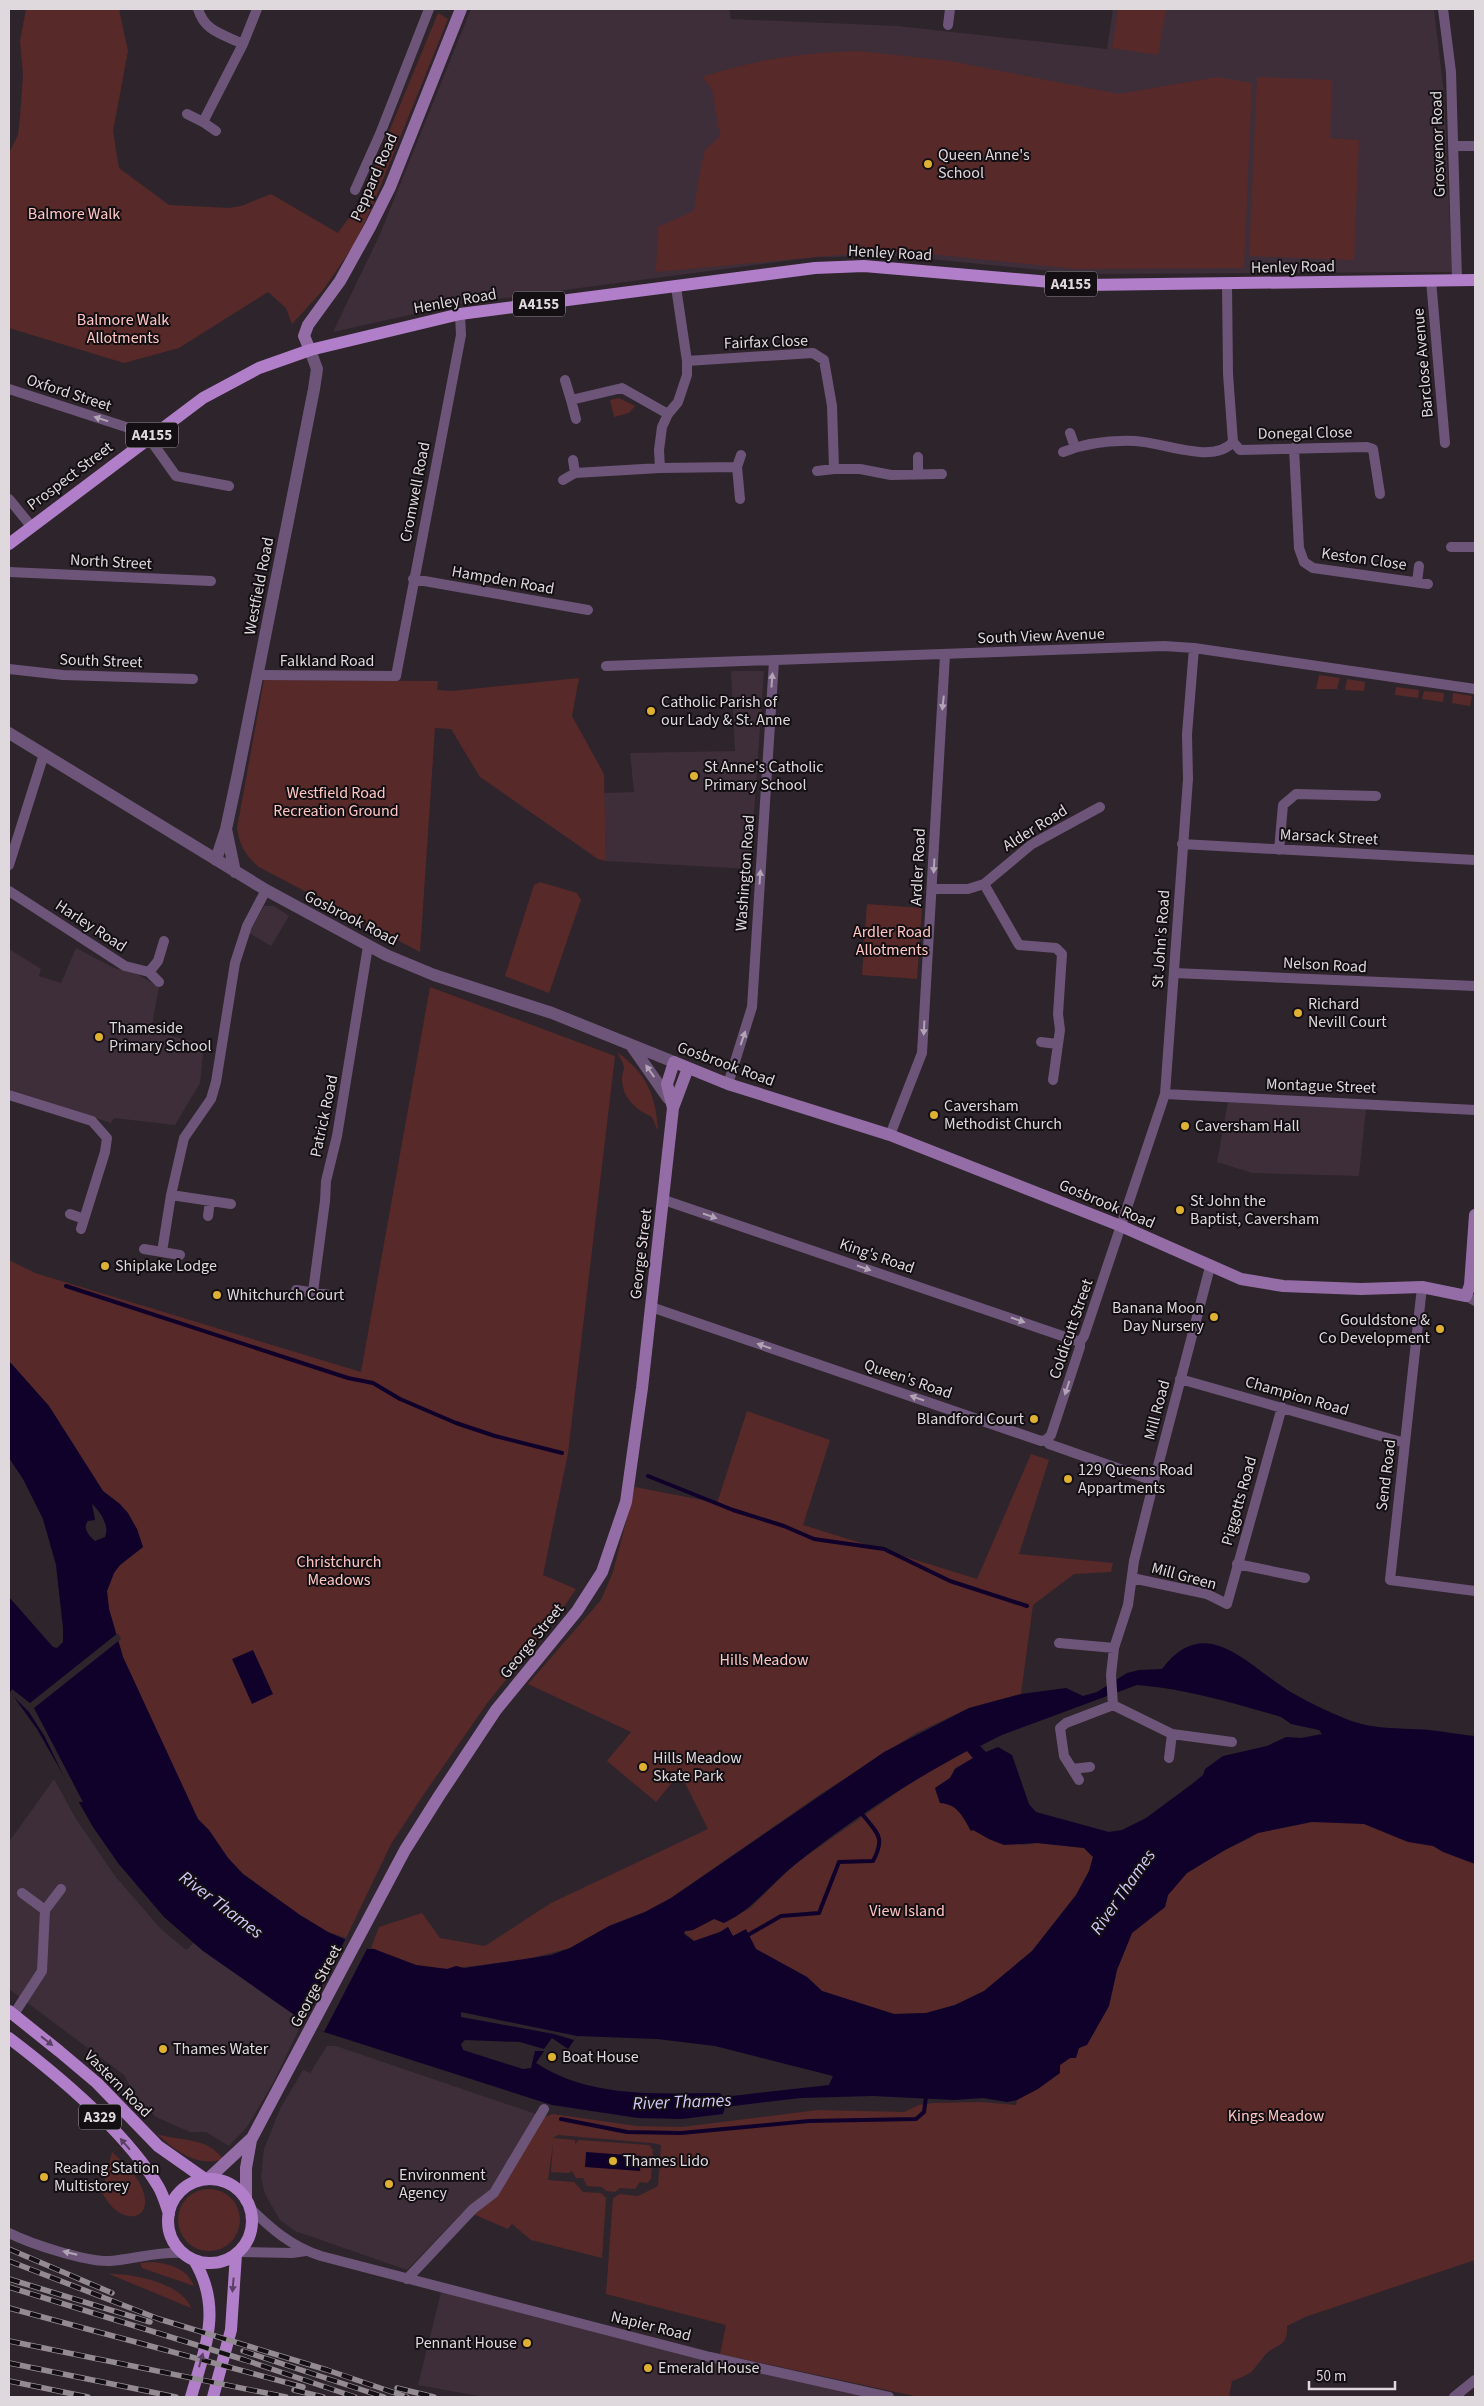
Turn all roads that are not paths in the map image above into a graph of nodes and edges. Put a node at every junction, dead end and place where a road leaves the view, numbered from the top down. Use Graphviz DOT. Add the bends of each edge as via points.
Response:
graph roads {
  1 [pos="198,9"];
  2 [pos="257,9"];
  3 [pos="429,9"];
  4 [pos="461,9"];
  5 [pos="950,9"];
  6 [pos="1443,9"];
  7 [pos="948,25"];
  8 [pos="243,44"];
  9 [pos="187,114"];
  10 [pos="203,122"];
  11 [pos="216,131"];
  12 [pos="1455,146"];
  13 [pos="1475,146"];
  14 [pos="355,190"];
  15 [pos="1431,280"];
  16 [pos="1458,280"];
  17 [pos="1475,280"];
  18 [pos="1227,284"];
  19 [pos="676,287"];
  20 [pos="460,314"];
  21 [pos="310,350"];
  22 [pos="688,362"];
  23 [pos="564,380"];
  24 [pos="9,389"];
  25 [pos="571,400"];
  26 [pos="668,414"];
  27 [pos="576,419"];
  28 [pos="1070,433"];
  29 [pos="146,440"];
  30 [pos="1233,442"];
  31 [pos="1445,443"];
  32 [pos="1075,447"];
  33 [pos="1294,448"];
  34 [pos="1063,452"];
  35 [pos="741,455"];
  36 [pos="918,458"];
  37 [pos="574,460"];
  38 [pos="737,466"];
  39 [pos="660,468"];
  40 [pos="834,469"];
  41 [pos="817,470"];
  42 [pos="575,473"];
  43 [pos="918,474"];
  44 [pos="942,474"];
  45 [pos="563,480"];
  46 [pos="230,486"];
  47 [pos="1380,494"];
  48 [pos="9,499"];
  49 [pos="740,499"];
  50 [pos="31,526"];
  51 [pos="9,544"];
  52 [pos="1451,547"];
  53 [pos="1475,547"];
  54 [pos="1419,566"];
  55 [pos="9,572"];
  56 [pos="413,579"];
  57 [pos="211,581"];
  58 [pos="1417,582"];
  59 [pos="1428,584"];
  60 [pos="588,610"];
  61 [pos="1194,648"];
  62 [pos="945,655"];
  63 [pos="774,661"];
  64 [pos="606,666"];
  65 [pos="9,669"];
  66 [pos="258,675"];
  67 [pos="396,676"];
  68 [pos="193,679"];
  69 [pos="1475,689"];
  70 [pos="9,732"];
  71 [pos="44,754"];
  72 [pos="1376,796"];
  73 [pos="1100,807"];
  74 [pos="226,829"];
  75 [pos="1182,844"];
  76 [pos="1279,850"];
  77 [pos="216,860"];
  78 [pos="1475,860"];
  79 [pos="9,864"];
  80 [pos="235,872"];
  81 [pos="984,884"];
  82 [pos="932,889"];
  83 [pos="266,890"];
  84 [pos="9,891"];
  85 [pos="164,941"];
  86 [pos="368,946"];
  87 [pos="149,972"];
  88 [pos="1174,973"];
  89 [pos="159,982"];
  90 [pos="1475,986"];
  91 [pos="1041,1042"];
  92 [pos="1058,1044"];
  93 [pos="631,1045"];
  94 [pos="674,1062"];
  95 [pos="688,1068"];
  96 [pos="1053,1080"];
  97 [pos="728,1084"];
  98 [pos="1165,1094"];
  99 [pos="9,1095"];
  100 [pos="671,1103"];
  101 [pos="1475,1110"];
  102 [pos="890,1135"];
  103 [pos="171,1195"];
  104 [pos="664,1200"];
  105 [pos="210,1201"];
  106 [pos="231,1204"];
  107 [pos="70,1214"];
  108 [pos="1475,1215"];
  109 [pos="208,1216"];
  110 [pos="1121,1226"];
  111 [pos="144,1249"];
  112 [pos="162,1252"];
  113 [pos="180,1254"];
  114 [pos="1210,1267"];
  115 [pos="1422,1287"];
  116 [pos="296,1290"];
  117 [pos="313,1292"];
  118 [pos="330,1295"];
  119 [pos="1470,1298"];
  120 [pos="651,1307"];
  121 [pos="1080,1342"];
  122 [pos="1180,1379"];
  123 [pos="1282,1407"];
  124 [pos="1046,1440"];
  125 [pos="1405,1443"];
  126 [pos="1154,1481"];
  127 [pos="1237,1564"];
  128 [pos="1132,1578"];
  129 [pos="1305,1578"];
  130 [pos="1475,1591"];
  131 [pos="1227,1604"];
  132 [pos="1059,1643"];
  133 [pos="1114,1648"];
  134 [pos="1113,1702"];
  135 [pos="1172,1734"];
  136 [pos="1232,1742"];
  137 [pos="1170,1758"];
  138 [pos="1090,1767"];
  139 [pos="1072,1768"];
  140 [pos="1080,1780"];
  141 [pos="61,1889"];
  142 [pos="22,1893"];
  143 [pos="45,1910"];
  144 [pos="11,2013"];
  145 [pos="9,2038"];
  146 [pos="544,2109"];
  147 [pos="252,2138"];
  148 [pos="207,2179"];
  149 [pos="248,2203"];
  150 [pos="169,2214"];
  151 [pos="9,2233"];
  152 [pos="306,2251"];
  153 [pos="237,2253"];
  154 [pos="189,2256"];
  155 [pos="407,2279"];
  156 [pos="1475,2380"];
  157 [pos="191,2397"];
  158 [pos="213,2397"];
  159 [pos="889,2397"];
  160 [pos="1454,2397"];
  1 -- 8 [label="street" via="207,27"];
  2 -- 8 [label="street"];
  3 -- 14 [label="street, Peppard Road"];
  4 -- 21 [label="main road, Peppard Road" via="386,194 358,251 308,324 304,336"];
  5 -- 7 [label="street"];
  6 -- 12 [label="street, Grosvenor Road" via="1449,47"];
  8 -- 10 [label="street"];
  9 -- 10 [label="street"];
  10 -- 11 [label="street"];
  12 -- 13 [label="street"];
  12 -- 16 [label="street, Grosvenor Road"];
  15 -- 16 [label="main road, Henley Road / A4155"];
  15 -- 18 [label="main road, Henley Road / A4155"];
  15 -- 31 [label="street, Barclose Avenue"];
  16 -- 17 [label="main road, Henley Road / A4155"];
  18 -- 19 [label="main road, Henley Road / A4155" via="1085,285 864,266 815,268"];
  18 -- 30 [label="street"];
  19 -- 20 [label="main road, Henley Road / A4155"];
  19 -- 22 [label="street"];
  20 -- 21 [label="main road, Henley Road / A4155"];
  20 -- 56 [label="street, Cromwell Road" via="461,336"];
  21 -- 29 [label="main road, Prospect Street / A4155" via="259,368 203,398"];
  21 -- 66 [label="street, Westfield Road" via="317,369 314,389"];
  22 -- 26 [label="street" via="678,402"];
  22 -- 40 [label="street, Fairfax Close" via="813,353 824,360 832,406"];
  23 -- 25 [label="street"];
  29 -- 24 [label="street, Oxford Street, one-way" via="129,428"];
  25 -- 26 [label="street" via="622,388"];
  25 -- 27 [label="street"];
  26 -- 39 [label="street" via="662,428"];
  28 -- 32 [label="street"];
  29 -- 46 [label="street, Oxford Street" via="176,476"];
  29 -- 50 [label="main road, Prospect Street / A4155"];
  30 -- 32 [label="street" via="1221,451 1189,450 1139,441"];
  30 -- 33 [label="street, Donegal Close" via="1240,450"];
  32 -- 34 [label="street"];
  33 -- 47 [label="street, Donegal Close" via="1373,449"];
  33 -- 58 [label="street, Keston Close" via="1299,548 1304,562 1313,568"];
  35 -- 38 [label="street"];
  36 -- 43 [label="street"];
  37 -- 42 [label="street"];
  38 -- 39 [label="street"];
  38 -- 49 [label="street"];
  39 -- 42 [label="street"];
  40 -- 41 [label="street"];
  40 -- 43 [label="street" via="860,469 891,475"];
  42 -- 45 [label="street"];
  43 -- 44 [label="street"];
  48 -- 50 [label="street"];
  50 -- 51 [label="main road, Prospect Street / A4155"];
  52 -- 53 [label="street"];
  54 -- 58 [label="street, Keston Close"];
  55 -- 57 [label="street, North Street"];
  56 -- 60 [label="street, Hampden Road"];
  56 -- 67 [label="street, Cromwell Road"];
  58 -- 59 [label="street, Keston Close"];
  61 -- 62 [label="street, South View Avenue" via="1164,646"];
  61 -- 69 [label="street, South View Avenue"];
  61 -- 75 [label="street, St John's Road"];
  62 -- 63 [label="street, South View Avenue"];
  62 -- 82 [label="street, Ardler Road, one-way"];
  63 -- 64 [label="street, South View Avenue"];
  97 -- 63 [label="street, Washington Road, one-way" via="752,1007"];
  65 -- 68 [label="street, South Street" via="63,675"];
  66 -- 67 [label="street, Falkland Road"];
  66 -- 74 [label="street, Westfield Road"];
  70 -- 71 [label="street, Gosbrook Road"];
  71 -- 77 [label="street, Gosbrook Road"];
  71 -- 79 [label="street"];
  72 -- 76 [label="street" via="1296,794 1283,805"];
  73 -- 81 [label="street, Alder Road" via="1032,844"];
  74 -- 77 [label="street, Westfield Road"];
  74 -- 80 [label="street, Westfield Road"];
  75 -- 76 [label="street, Marsack Street"];
  75 -- 88 [label="street, St John's Road"];
  76 -- 78 [label="street, Marsack Street"];
  77 -- 80 [label="street, Gosbrook Road"];
  80 -- 83 [label="street, Gosbrook Road"];
  81 -- 82 [label="street, Alder Road" via="968,889"];
  81 -- 92 [label="street" via="1019,946 1056,948 1062,954"];
  82 -- 102 [label="street, Ardler Road, one-way" via="922,1053"];
  83 -- 86 [label="street, Gosbrook Road"];
  83 -- 103 [label="street" via="247,926 235,964 216,1082 210,1099 184,1138"];
  84 -- 87 [label="street, Harley Road" via="125,966"];
  85 -- 87 [label="street" via="158,960"];
  86 -- 93 [label="street, Gosbrook Road" via="434,975 544,1010"];
  86 -- 117 [label="street, Patrick Road" via="337,1136 326,1181"];
  87 -- 89 [label="street"];
  88 -- 90 [label="street, Nelson Road"];
  88 -- 98 [label="street, St John's Road"];
  91 -- 92 [label="street"];
  92 -- 96 [label="street"];
  93 -- 94 [label="street, Gosbrook Road"];
  100 -- 93 [label="street, one-way"];
  94 -- 95 [label="main road, Gosbrook Road"];
  94 -- 100 [label="main road, George Street" via="667,1084"];
  95 -- 97 [label="main road, Gosbrook Road"];
  95 -- 100 [label="main road, George Street"];
  97 -- 102 [label="main road, Gosbrook Road"];
  98 -- 101 [label="street, Montague Street"];
  98 -- 110 [label="street, St John's Road"];
  99 -- 107 [label="street" via="92,1121 107,1138 83,1224"];
  100 -- 104 [label="main road, George Street"];
  102 -- 110 [label="main road, Gosbrook Road"];
  103 -- 105 [label="street"];
  103 -- 112 [label="street"];
  104 -- 120 [label="main road, George Street"];
  104 -- 121 [label="street, King's Road, one-way"];
  105 -- 106 [label="street"];
  105 -- 109 [label="street"];
  108 -- 119 [label="main road"];
  110 -- 114 [label="main road, Gosbrook Road"];
  110 -- 121 [label="street, Coldicutt Street"];
  111 -- 112 [label="street"];
  112 -- 113 [label="street"];
  114 -- 115 [label="main road, Gosbrook Road" via="1241,1279 1283,1286"];
  114 -- 122 [label="street, Mill Road"];
  115 -- 119 [label="main road, Gosbrook Road"];
  115 -- 125 [label="street, Send Road"];
  116 -- 117 [label="street"];
  117 -- 118 [label="street"];
  124 -- 120 [label="street, Queen's Road, one-way" via="1041,1441"];
  120 -- 147 [label="main road, George Street" via="626,1502 602,1572 577,1610 496,1710 405,1850"];
  121 -- 124 [label="street, Coldicutt Street, one-way" via="1051,1435"];
  122 -- 123 [label="street, Champion Road"];
  122 -- 126 [label="street, Mill Road"];
  123 -- 125 [label="street, Champion Road"];
  123 -- 127 [label="street, Piggotts Road"];
  124 -- 126 [label="street, Queen's Road" via="1049,1444"];
  125 -- 130 [label="street, Send Road" via="1390,1580"];
  126 -- 128 [label="street, Mill Road"];
  127 -- 129 [label="street"];
  127 -- 131 [label="street, Piggotts Road"];
  128 -- 131 [label="street, Mill Green" via="1207,1594"];
  128 -- 133 [label="street, Mill Road" via="1128,1605"];
  132 -- 133 [label="street"];
  133 -- 134 [label="street, Mill Road"];
  134 -- 135 [label="street"];
  134 -- 139 [label="street" via="1060,1728 1064,1756"];
  135 -- 136 [label="street"];
  135 -- 137 [label="street"];
  138 -- 139 [label="street"];
  139 -- 140 [label="street"];
  141 -- 143 [label="street"];
  142 -- 143 [label="street"];
  143 -- 144 [label="street" via="42,1971"];
  144 -- 148 [label="main road, Vastern Road / A329, one-way" via="97,2083 158,2146"];
  150 -- 145 [label="main road, A329, one-way" via="158,2187 111,2128 57,2076"];
  146 -- 155 [label="street" via="494,2193 473,2209"];
  147 -- 148 [label="main road, George Street"];
  147 -- 149 [label="main road, George Street" via="246,2168"];
  148 -- 149 [label="main road" via="221,2180 234,2186"];
  148 -- 150 [label="main road" via="190,2184 179,2193"];
  149 -- 152 [label="street" via="271,2229"];
  149 -- 153 [label="main road" via="252,2216 250,2233"];
  150 -- 154 [label="main road" via="173,2241"];
  154 -- 151 [label="street, one-way" via="165,2252 100,2260 35,2244"];
  152 -- 153 [label="street"];
  152 -- 155 [label="street, Napier Road"];
  153 -- 154 [label="main road" via="223,2261 211,2262"];
  153 -- 158 [label="main road, one-way" via="231,2330"];
  157 -- 154 [label="main road, one-way" via="208,2336 211,2306 203,2274"];
  155 -- 159 [label="street, Napier Road" via="710,2357"];
  156 -- 160 [label="street"];
}
